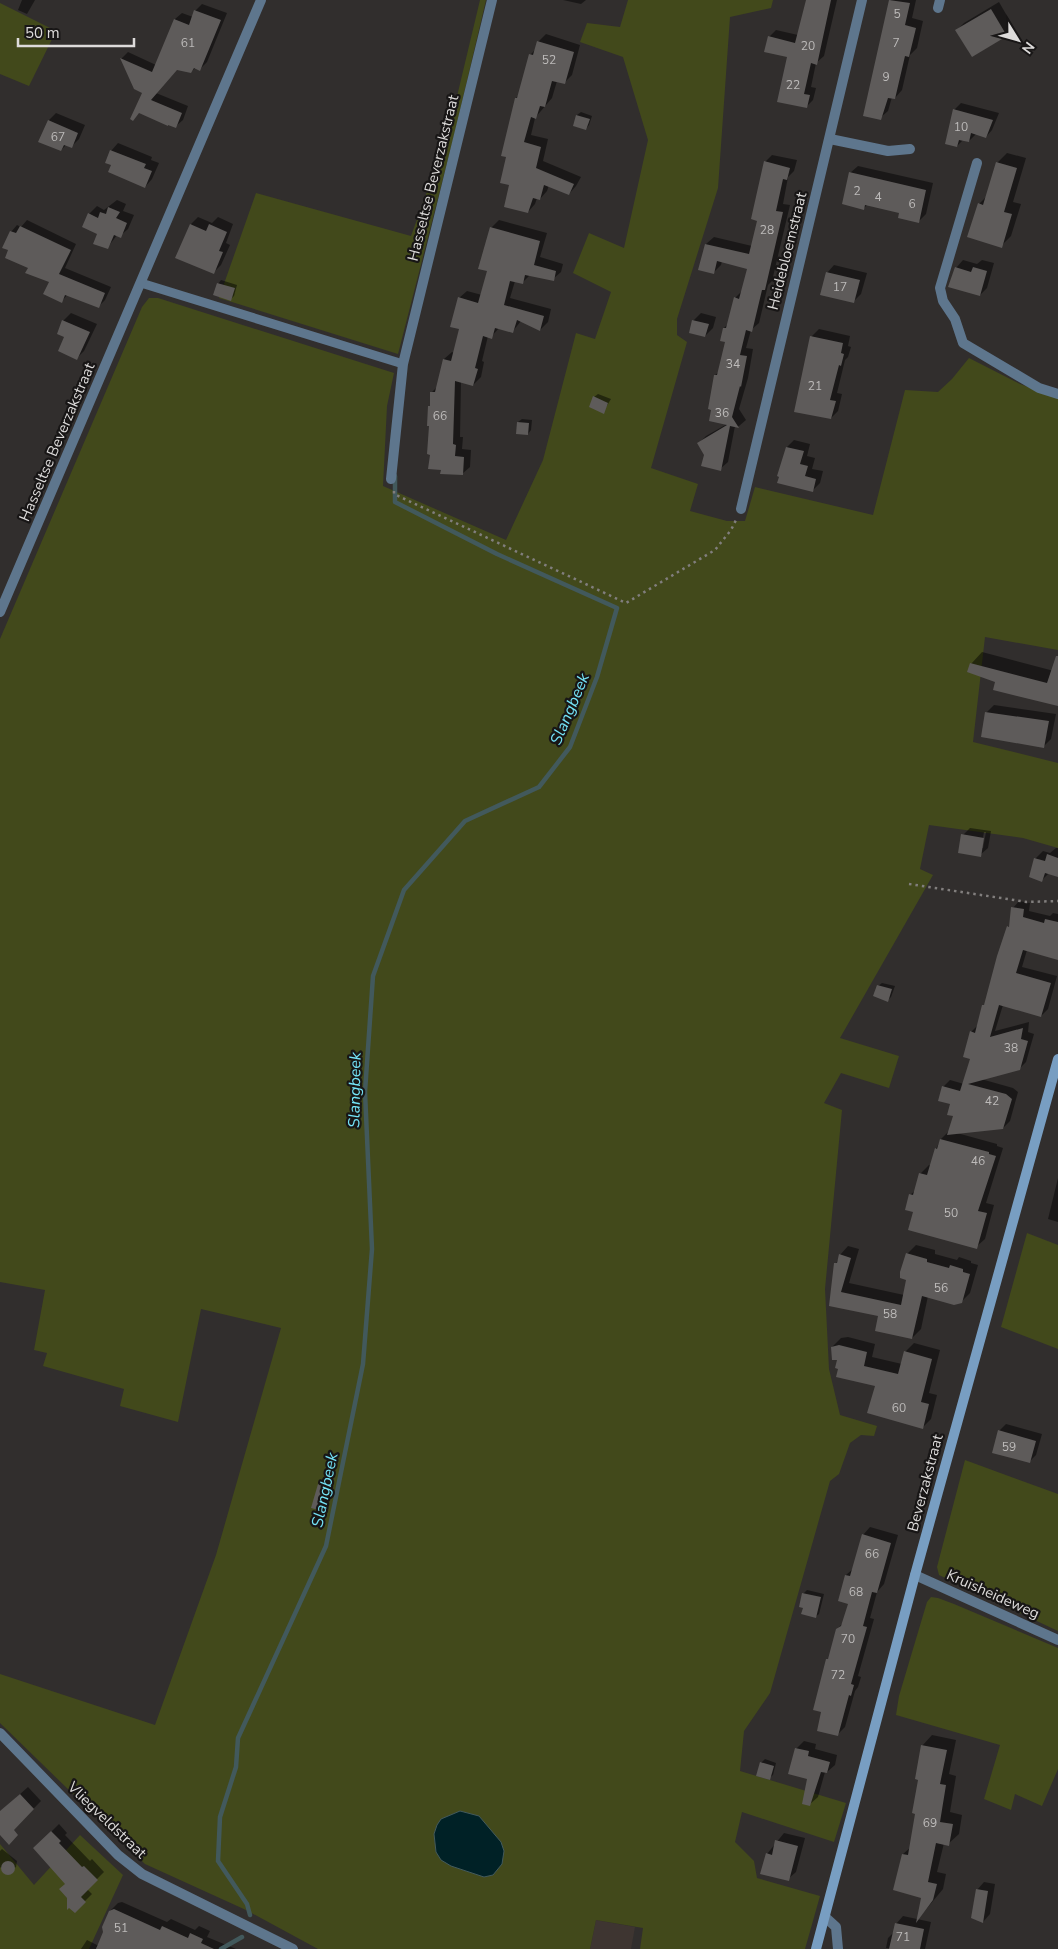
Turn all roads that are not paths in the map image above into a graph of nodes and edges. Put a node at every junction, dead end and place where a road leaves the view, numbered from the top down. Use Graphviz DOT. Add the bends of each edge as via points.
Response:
graph roads {
  1 [pos="261,0"];
  2 [pos="492,0"];
  3 [pos="862,0"];
  4 [pos="830,139"];
  5 [pos="910,150"];
  6 [pos="977,163"];
  7 [pos="141,283"];
  8 [pos="404,364"];
  9 [pos="1058,394"];
  10 [pos="391,479"];
  11 [pos="740,509"];
  12 [pos="0,612"];
  13 [pos="1058,1059"];
  14 [pos="915,1575"];
  15 [pos="1058,1640"];
  16 [pos="0,1733"];
  17 [pos="825,1917"];
  18 [pos="293,1949"];
  19 [pos="816,1949"];
  20 [pos="838,1949"];
  1 -- 7 [label="street, Hasseltse Beverzakstraat"];
  2 -- 8 [label="street, Hasseltse Beverzakstraat"];
  3 -- 4 [label="street, Heidebloemstraat"];
  4 -- 5 [label="street" via="888,151"];
  4 -- 11 [label="street, Heidebloemstraat"];
  6 -- 9 [label="street" via="940,288 943,301 955,319 964,343 1040,388"];
  7 -- 8 [label="lane"];
  7 -- 12 [label="street, Hasseltse Beverzakstraat"];
  8 -- 10 [label="street, Hasseltse Beverzakstraat"];
  13 -- 14 [label="street, Beverzakstraat"];
  14 -- 15 [label="street, Kruisheideweg"];
  14 -- 17 [label="street, Beverzakstraat"];
  16 -- 18 [label="street, Vliegveldstraat" via="118,1855 142,1874"];
  17 -- 19 [label="street, Beverzakstraat"];
  17 -- 20 [label="street" via="836,1927"];
}
